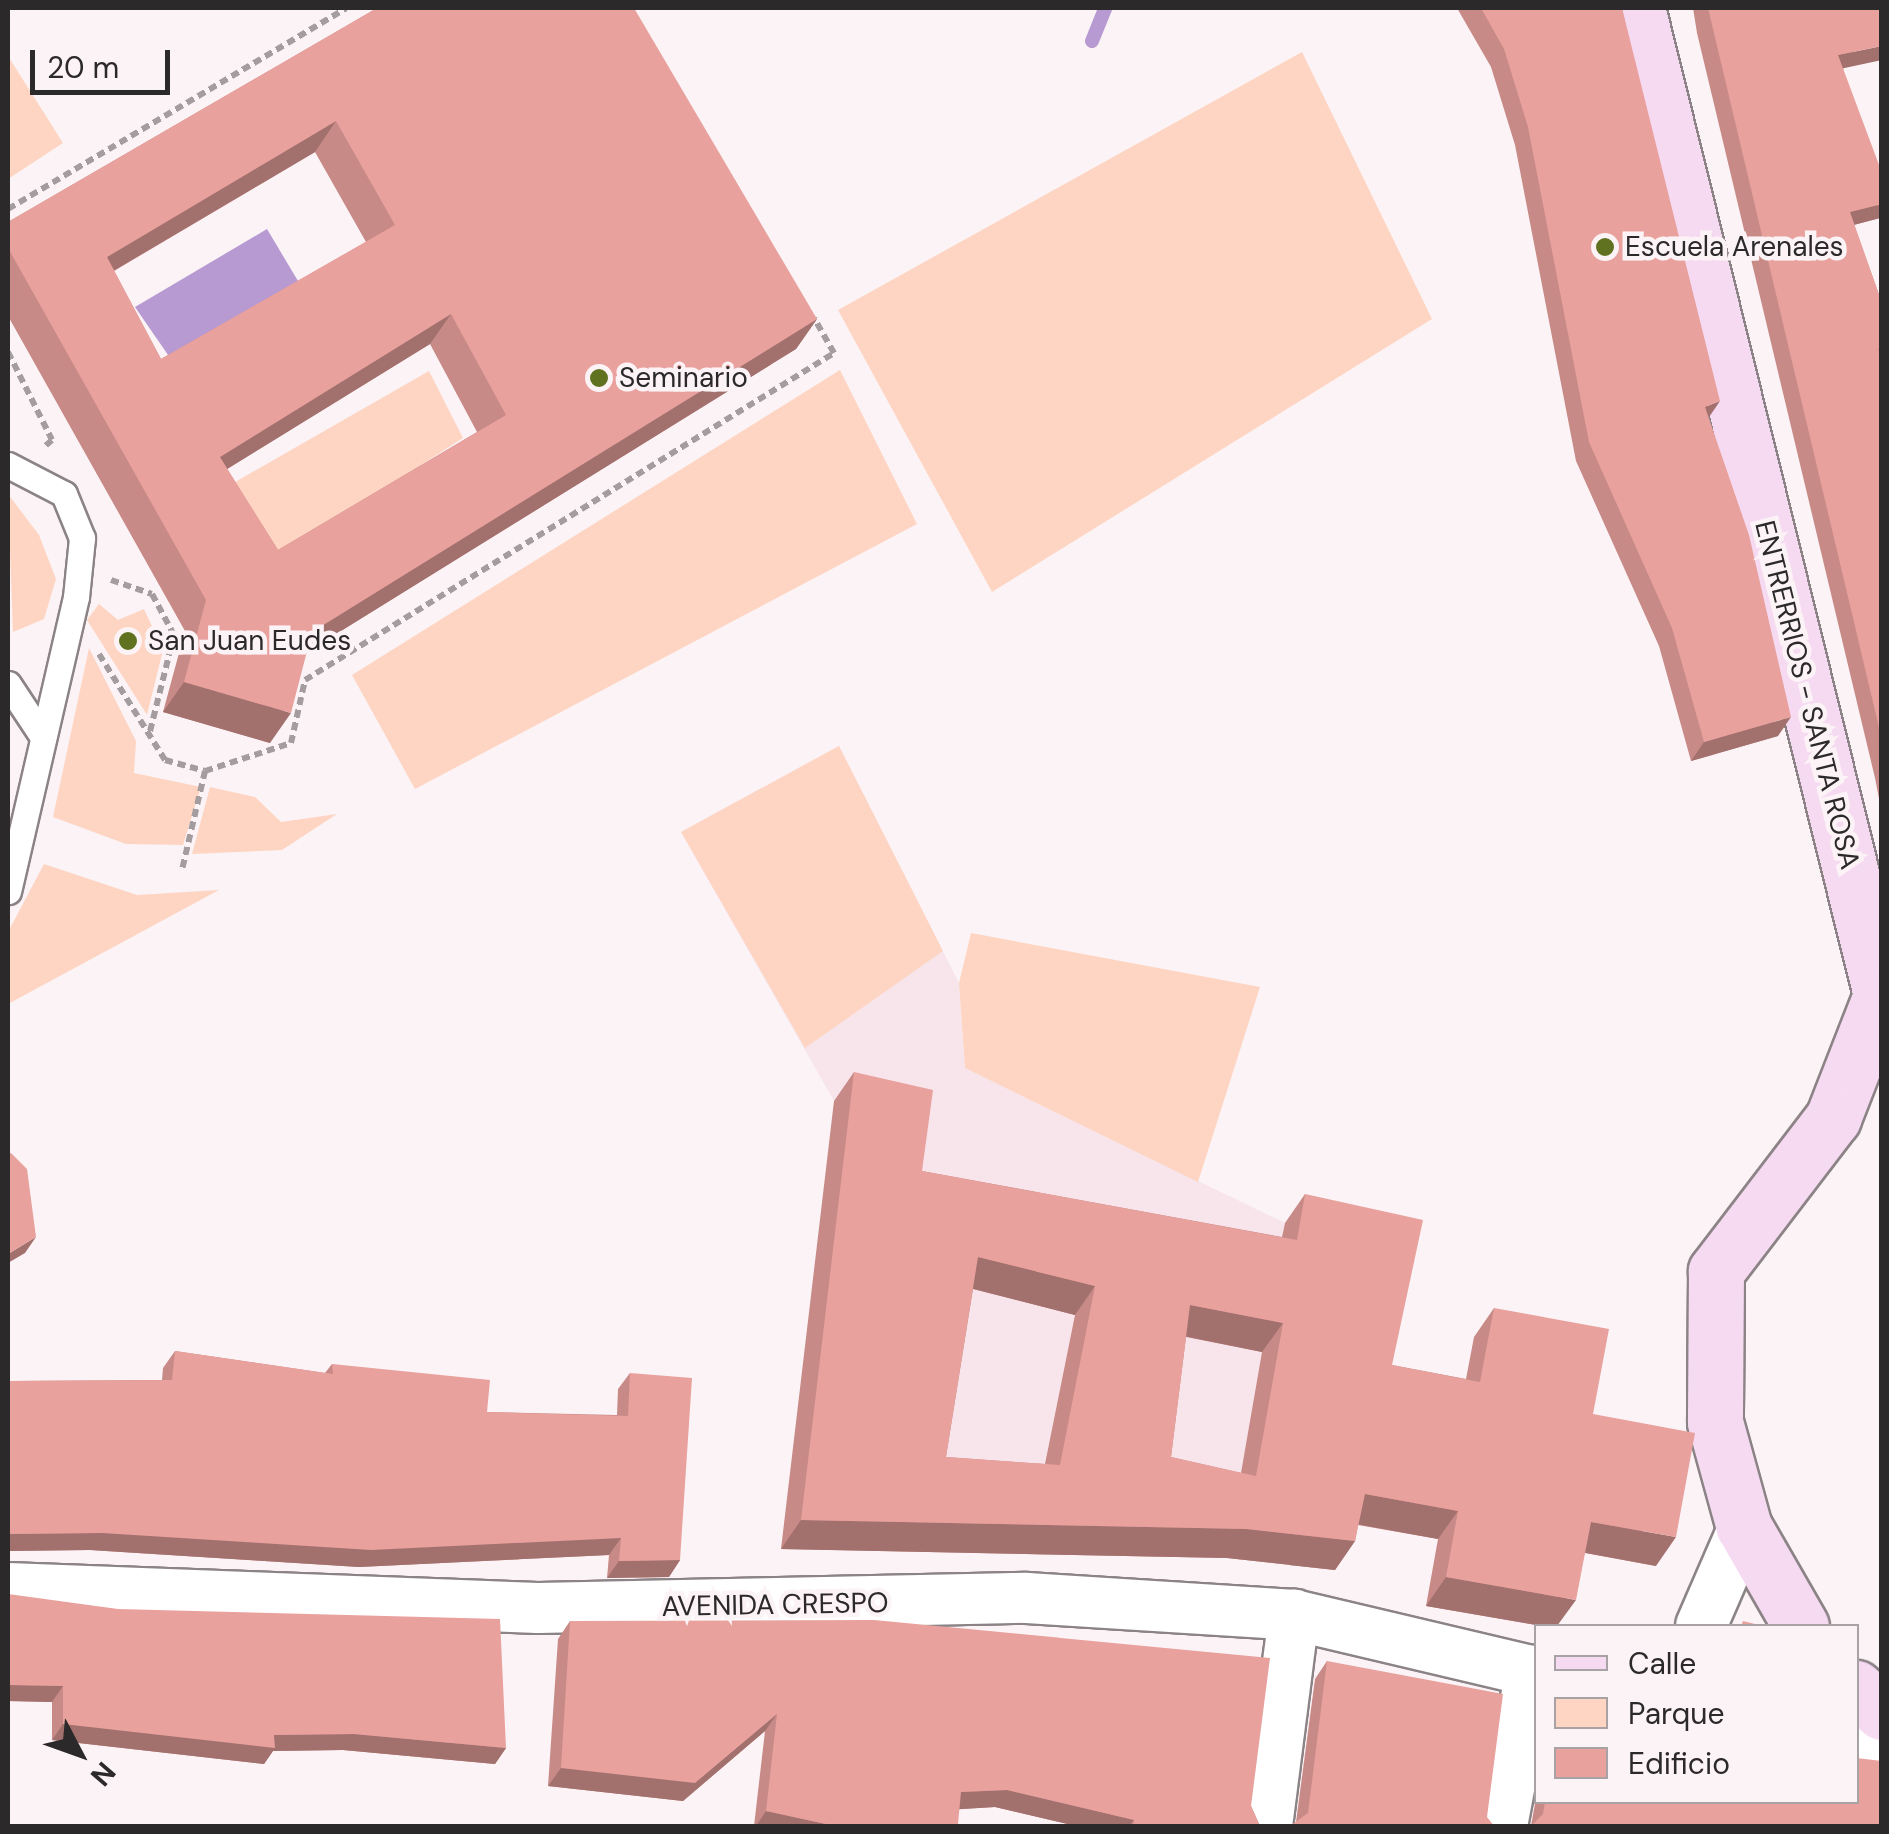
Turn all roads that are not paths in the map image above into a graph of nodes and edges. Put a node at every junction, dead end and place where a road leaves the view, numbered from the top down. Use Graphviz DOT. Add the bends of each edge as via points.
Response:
graph roads {
  1 [pos="1637,8"];
  2 [pos="14,466"];
  3 [pos="8,684"];
  4 [pos="43,736"];
  5 [pos="8,892"];
  6 [pos="1744,1527"];
  7 [pos="8,1588"];
  8 [pos="1294,1616"];
  9 [pos="1702,1624"];
  10 [pos="1800,1624"];
  11 [pos="1534,1671"];
  12 [pos="1859,1691"];
  13 [pos="1882,1712"];
  14 [pos="1267,1826"];
  15 [pos="1502,1826"];
  1 -- 6 [label="main road, ENTRERRIOS - SANTA ROSA" via="1881,994 1833,1118 1716,1271 1715,1422"];
  2 -- 4 [label="lane" via="64,494 82,538 73,612"];
  3 -- 4 [label="lane"];
  4 -- 5 [label="lane"];
  6 -- 9 [label="street"];
  6 -- 10 [label="main road, ENTRERRIOS - SANTA ROSA"];
  7 -- 8 [label="street, AVENIDA CRESPO" via="538,1608 1028,1598"];
  8 -- 11 [label="street, AVENIDA CRESPO"];
  8 -- 14 [label="street"];
  11 -- 15 [label="street"];
  12 -- 13 [label="main road"];
}
